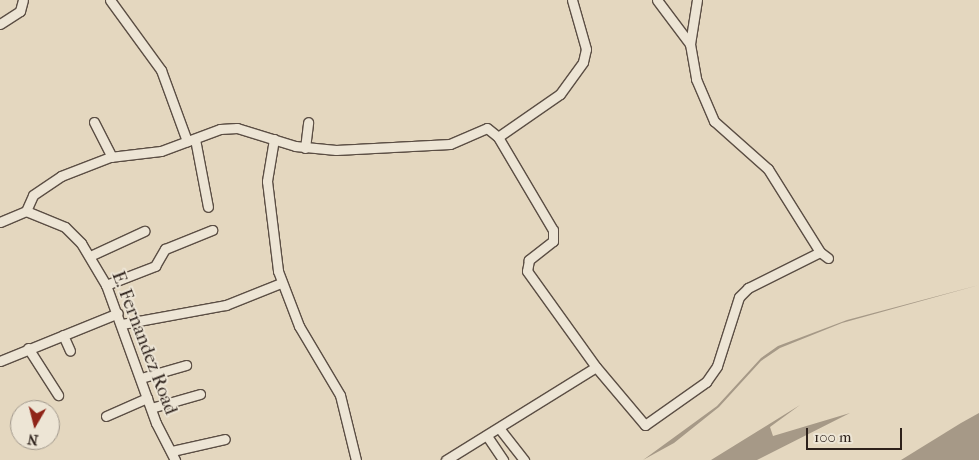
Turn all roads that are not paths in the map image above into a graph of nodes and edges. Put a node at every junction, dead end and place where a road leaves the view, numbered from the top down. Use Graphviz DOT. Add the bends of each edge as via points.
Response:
graph roads {
  1 [pos="22,0"];
  2 [pos="110,0"];
  3 [pos="572,0"];
  4 [pos="657,0"];
  5 [pos="697,0"];
  6 [pos="0,24"];
  7 [pos="690,44"];
  8 [pos="94,122"];
  9 [pos="308,122"];
  10 [pos="498,137"];
  11 [pos="274,139"];
  12 [pos="191,140"];
  13 [pos="305,148"];
  14 [pos="112,156"];
  15 [pos="208,207"];
  16 [pos="26,211"];
  17 [pos="1,219"];
  18 [pos="212,230"];
  19 [pos="144,231"];
  20 [pos="820,252"];
  21 [pos="90,256"];
  22 [pos="828,258"];
  23 [pos="281,284"];
  24 [pos="106,285"];
  25 [pos="118,313"];
  26 [pos="122,324"];
  27 [pos="63,335"];
  28 [pos="28,348"];
  29 [pos="70,351"];
  30 [pos="0,361"];
  31 [pos="186,365"];
  32 [pos="596,367"];
  33 [pos="141,378"];
  34 [pos="200,394"];
  35 [pos="58,395"];
  36 [pos="146,398"];
  37 [pos="151,408"];
  38 [pos="106,416"];
  39 [pos="500,428"];
  40 [pos="487,436"];
  41 [pos="225,439"];
  42 [pos="174,456"];
  43 [pos="356,460"];
  44 [pos="446,460"];
  45 [pos="503,460"];
  46 [pos="524,460"];
  1 -- 6 [label="street" via="20,11"];
  2 -- 12 [label="street" via="161,70"];
  3 -- 10 [label="street" via="586,49 582,62 560,94"];
  4 -- 7 [label="street"];
  5 -- 7 [label="street"];
  7 -- 20 [label="street" via="696,79 714,121 768,169"];
  8 -- 14 [label="street"];
  9 -- 13 [label="street"];
  10 -- 13 [label="street" via="480,128 450,144"];
  10 -- 32 [label="street" via="553,230 553,241 529,260 527,270"];
  11 -- 12 [label="street" via="229,128"];
  11 -- 13 [label="street"];
  11 -- 23 [label="street" via="267,181"];
  12 -- 14 [label="street" via="161,151"];
  12 -- 15 [label="street"];
  14 -- 16 [label="street" via="40,188"];
  16 -- 17 [label="street"];
  16 -- 21 [label="street, E. Fernandez Road" via="72,231"];
  18 -- 24 [label="street" via="165,250 155,266"];
  19 -- 21 [label="street"];
  20 -- 22 [label="street"];
  20 -- 32 [label="street" via="748,288 739,298 717,366 706,382 645,425"];
  21 -- 24 [label="street, E. Fernandez Road"];
  23 -- 26 [label="street" via="226,305"];
  23 -- 43 [label="street" via="299,326 340,395"];
  24 -- 25 [label="street, E. Fernandez Road"];
  25 -- 26 [label="street, E. Fernandez Road"];
  25 -- 27 [label="street"];
  26 -- 33 [label="street, E. Fernandez Road"];
  27 -- 28 [label="street"];
  27 -- 29 [label="street"];
  28 -- 30 [label="street"];
  28 -- 35 [label="street"];
  31 -- 33 [label="street"];
  32 -- 39 [label="street"];
  33 -- 36 [label="street, E. Fernandez Road"];
  34 -- 37 [label="street"];
  36 -- 37 [label="street, E. Fernandez Road"];
  36 -- 38 [label="street" via="110,410"];
  37 -- 42 [label="street, E. Fernandez Road"];
  39 -- 40 [label="street"];
  39 -- 46 [label="street"];
  40 -- 44 [label="street"];
  40 -- 45 [label="street"];
  41 -- 42 [label="street"];
}
